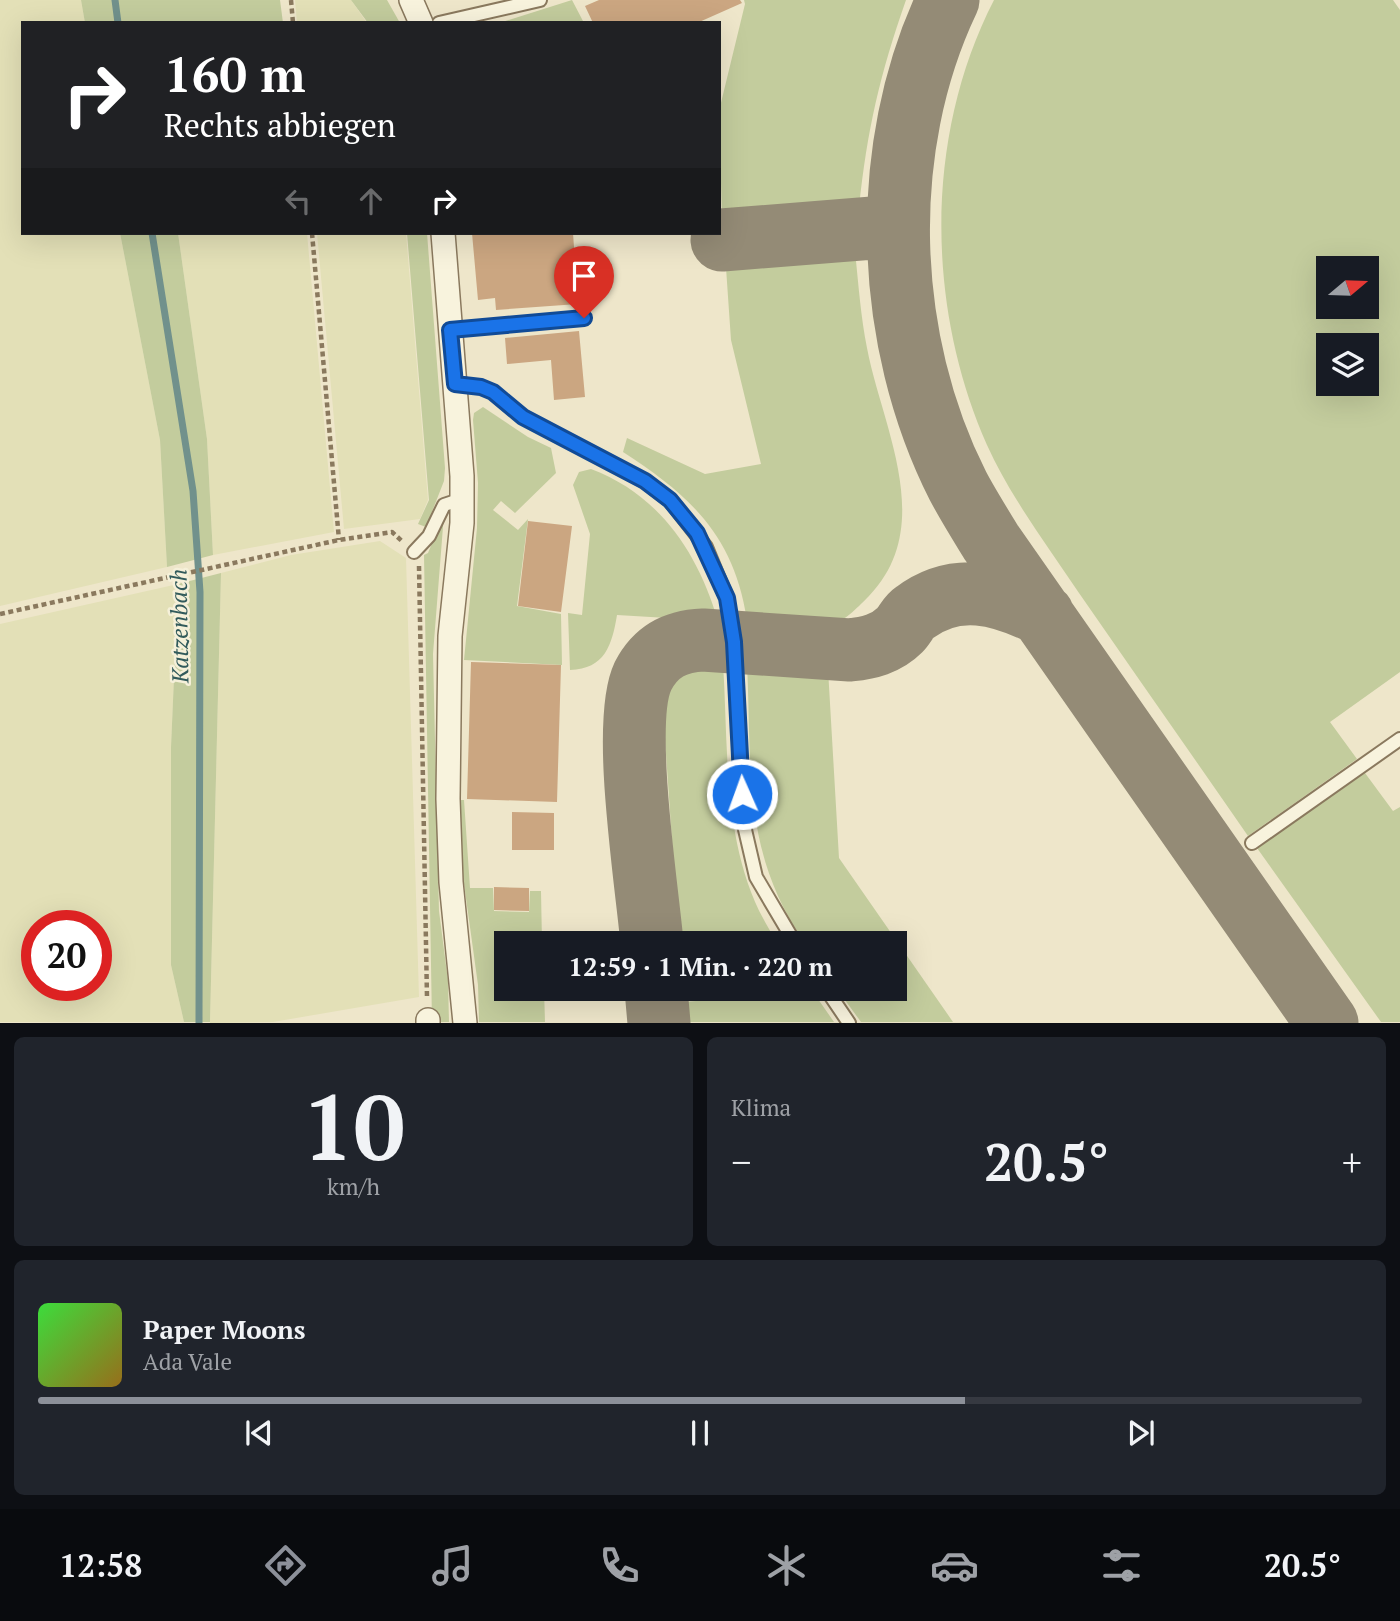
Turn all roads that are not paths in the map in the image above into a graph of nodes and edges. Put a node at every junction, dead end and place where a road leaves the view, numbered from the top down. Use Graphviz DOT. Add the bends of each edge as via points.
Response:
graph roads {
  1 [pos="411,0"];
  2 [pos="540,0"];
  3 [pos="421,21"];
  4 [pos="448,21"];
  5 [pos="443,235"];
  6 [pos="584,318"];
  7 [pos="450,330"];
  8 [pos="455,384"];
  9 [pos="462,499"];
  10 [pos="414,552"];
  11 [pos="1400,738"];
  12 [pos="1252,842"];
  13 [pos="788,931"];
  14 [pos="834,1001"];
  15 [pos="465,1023"];
  16 [pos="849,1023"];
  1 -- 3 [label="street"];
  2 -- 4 [label="lane"];
  5 -- 7 [label="street"];
  6 -- 7 [label="lane"];
  7 -- 8 [label="street"];
  8 -- 9 [label="street"];
  8 -- 13 [label="lane" via="493,392 523,417 645,481 670,500 706,547 727,598 734,642 743,821 756,877"];
  9 -- 10 [label="lane" via="444,505 429,536"];
  9 -- 15 [label="street" via="450,636 448,799"];
  11 -- 12 [label="lane"];
  14 -- 16 [label="lane"];
}
